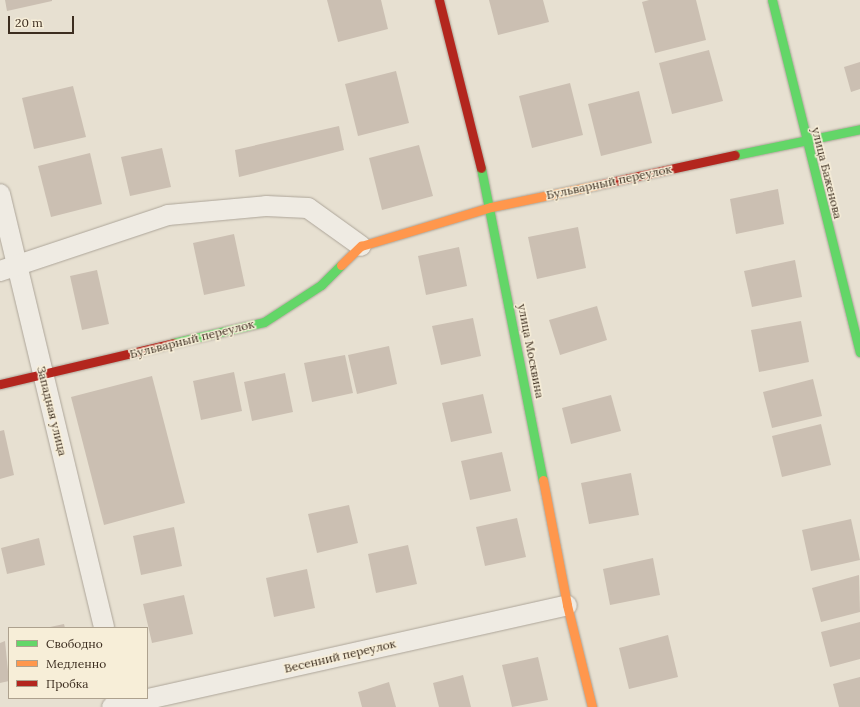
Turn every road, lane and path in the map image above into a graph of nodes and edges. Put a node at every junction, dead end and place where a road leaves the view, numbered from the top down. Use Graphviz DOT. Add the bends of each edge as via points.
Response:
graph roads {
  1 [pos="439,0"];
  2 [pos="772,0"];
  3 [pos="860,129"];
  4 [pos="807,142"];
  5 [pos="0,194"];
  6 [pos="491,207"];
  7 [pos="361,246"];
  8 [pos="8,268"];
  9 [pos="860,352"];
  10 [pos="43,376"];
  11 [pos="0,384"];
  12 [pos="567,605"];
  13 [pos="104,627"];
  14 [pos="148,698"];
  15 [pos="143,699"];
  16 [pos="120,704"];
  17 [pos="592,707"];
  1 -- 6 [label="street, улица Москвина"];
  2 -- 4 [label="street, улица Баженова"];
  3 -- 4 [label="street, Бульварный переулок"];
  4 -- 6 [label="street, Бульварный переулок"];
  4 -- 9 [label="street, улица Баженова"];
  5 -- 8 [label="street, Западная улица"];
  6 -- 7 [label="street, Бульварный переулок"];
  6 -- 12 [label="street, улица Москвина"];
  7 -- 8 [label="street" via="308,208 266,206 168,215"];
  7 -- 10 [label="street, Бульварный переулок" via="322,285 264,322"];
  8 -- 10 [label="street, Западная улица"];
  10 -- 11 [label="street, Бульварный переулок"];
  10 -- 13 [label="street, Западная улица"];
  12 -- 14 [label="street, Весенний переулок"];
  12 -- 17 [label="street, улица Москвина"];
  15 -- 16 [label="street, Весенний переулок"];
}
